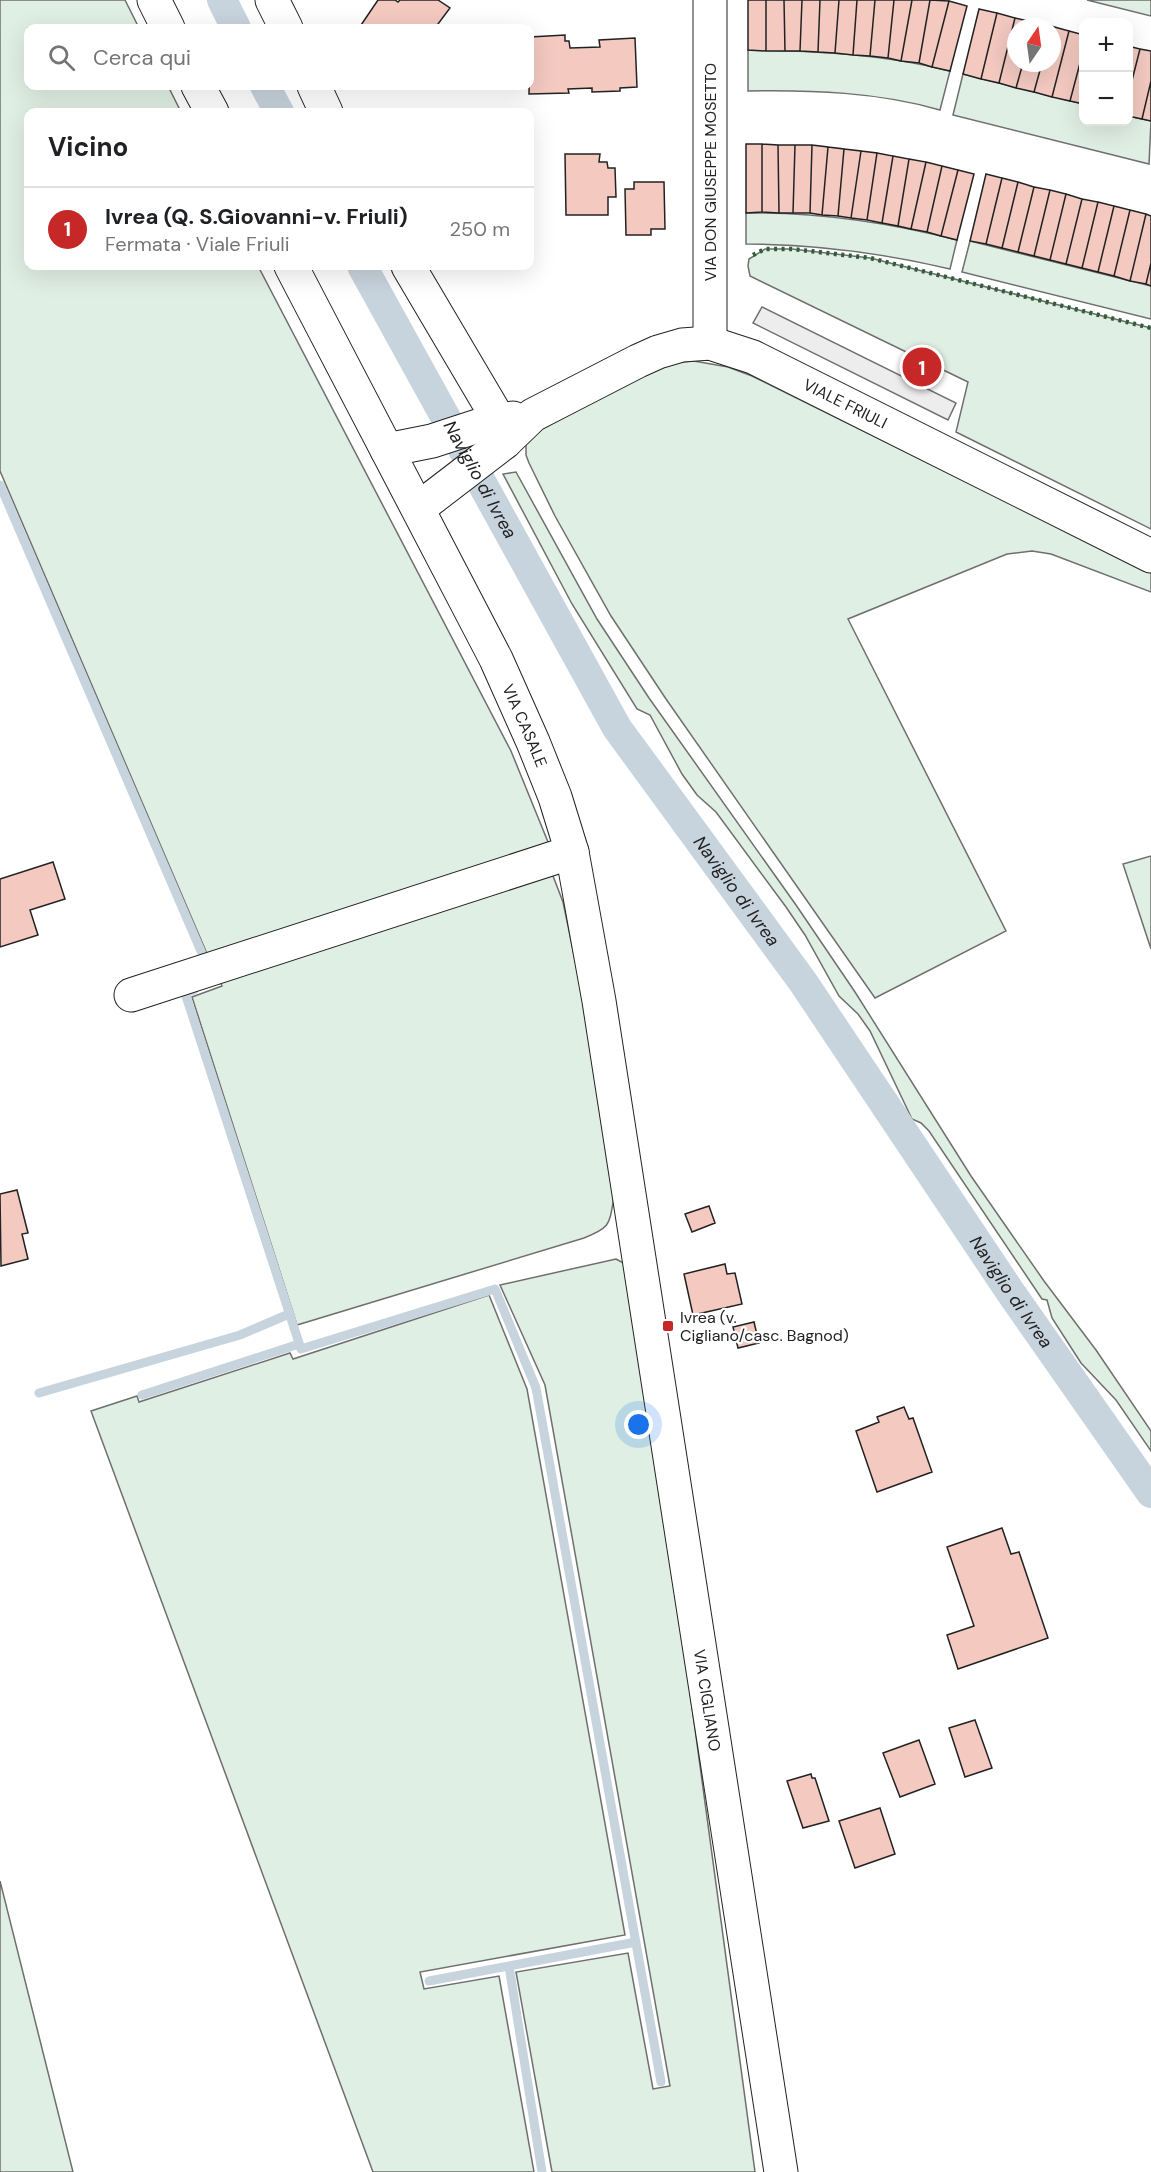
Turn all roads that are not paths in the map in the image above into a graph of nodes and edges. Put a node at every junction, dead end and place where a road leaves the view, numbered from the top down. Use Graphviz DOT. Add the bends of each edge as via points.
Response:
graph roads {
  1 [pos="154,0"];
  2 [pos="272,0"];
  3 [pos="710,0"];
  4 [pos="166,24"];
  5 [pos="284,24"];
  6 [pos="200,90"];
  7 [pos="316,90"];
  8 [pos="210,108"];
  9 [pos="324,108"];
  10 [pos="293,270"];
  11 [pos="410,270"];
  12 [pos="710,343"];
  13 [pos="499,432"];
  14 [pos="387,450"];
  15 [pos="419,508"];
  16 [pos="1151,556"];
  17 [pos="572,852"];
  18 [pos="131,995"];
  19 [pos="635,1229"];
  20 [pos="782,2172"];
  1 -- 4 [label="main road"];
  2 -- 5 [label="main road"];
  3 -- 12 [label="main road, VIA DON GIUSEPPE MOSETTO"];
  6 -- 8 [label="main road"];
  7 -- 9 [label="main road"];
  10 -- 14 [label="main road, VIA CASALE"];
  11 -- 13 [label="main road" via="492,410"];
  12 -- 13 [label="main road, VIALE FRIULI" via="658,352"];
  12 -- 16 [label="main road, VIALE FRIULI" via="753,357"];
  13 -- 14 [label="main road, VIALE FRIULI"];
  13 -- 15 [label="main road, VIALE FRIULI" via="447,487"];
  14 -- 15 [label="main road, VIA CASALE"];
  15 -- 17 [label="main road, VIA CASALE" via="534,742"];
  17 -- 18 [label="main road"];
  17 -- 19 [label="main road, VIA CASALE"];
  19 -- 20 [label="main road, VIA CIGLIANO"];
}
